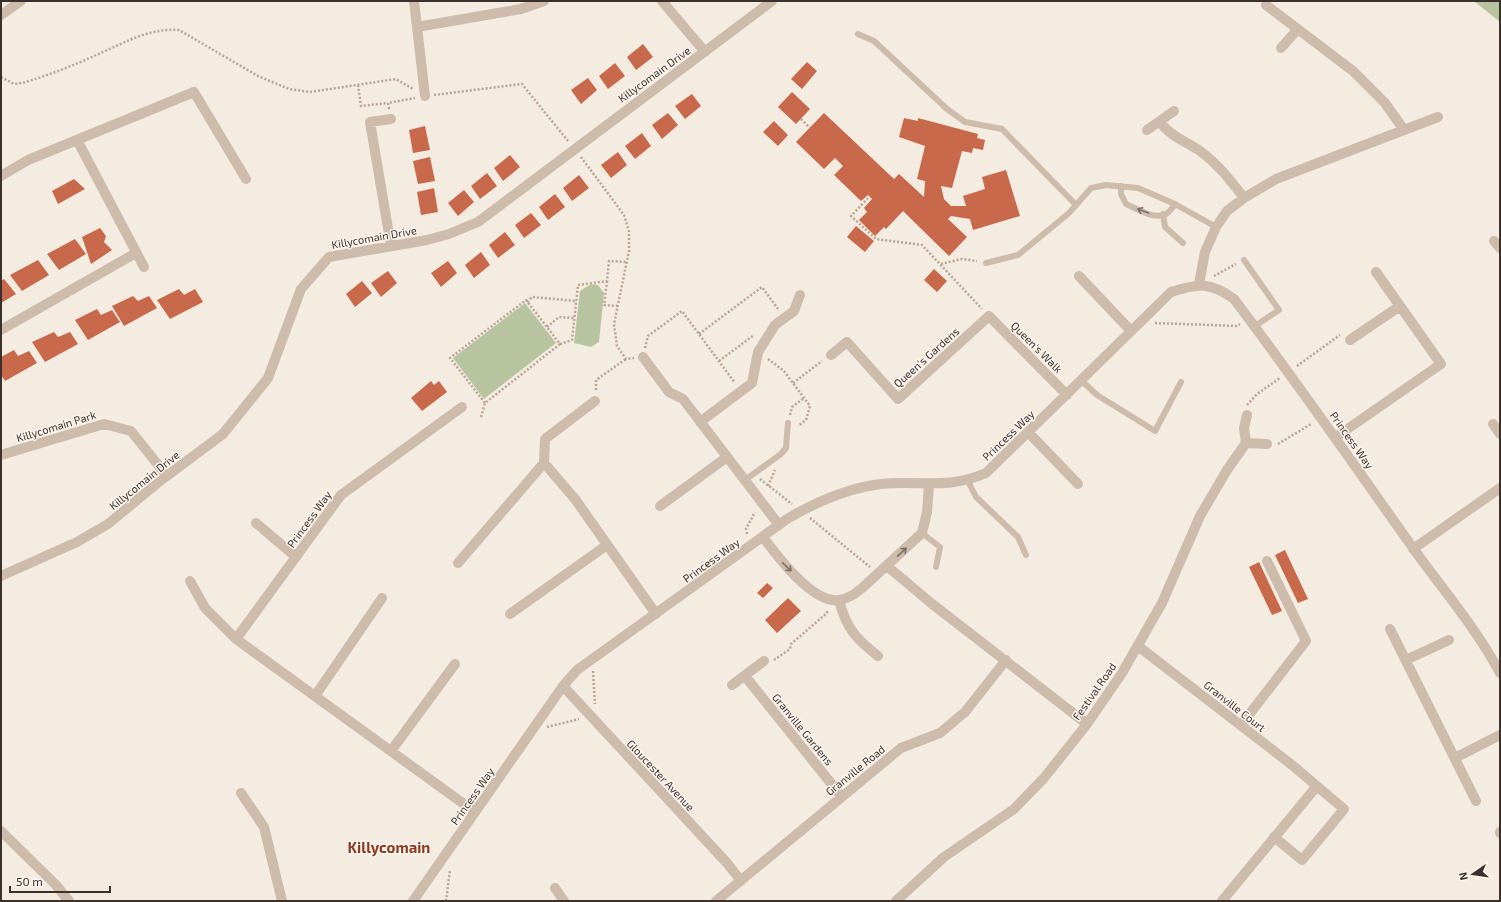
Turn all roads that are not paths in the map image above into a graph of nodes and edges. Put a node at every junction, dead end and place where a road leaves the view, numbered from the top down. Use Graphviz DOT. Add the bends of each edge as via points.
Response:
graph roads {
  1 [pos="21,1"];
  2 [pos="414,1"];
  3 [pos="544,1"];
  4 [pos="662,1"];
  5 [pos="772,1"];
  6 [pos="1266,5"];
  7 [pos="1,15"];
  8 [pos="417,27"];
  9 [pos="1298,29"];
  10 [pos="858,34"];
  11 [pos="1281,48"];
  12 [pos="705,52"];
  13 [pos="425,96"];
  14 [pos="1174,111"];
  15 [pos="1438,117"];
  16 [pos="391,119"];
  17 [pos="1160,122"];
  18 [pos="1147,130"];
  19 [pos="1404,130"];
  20 [pos="77,140"];
  21 [pos="1,176"];
  22 [pos="246,179"];
  23 [pos="1121,186"];
  24 [pos="1244,198"];
  25 [pos="1175,204"];
  26 [pos="1076,205"];
  27 [pos="1163,214"];
  28 [pos="1216,227"];
  29 [pos="1183,242"];
  30 [pos="391,246"];
  31 [pos="136,253"];
  32 [pos="1244,260"];
  33 [pos="986,263"];
  34 [pos="144,267"];
  35 [pos="1376,272"];
  36 [pos="1079,276"];
  37 [pos="1199,284"];
  38 [pos="800,295"];
  39 [pos="1400,306"];
  40 [pos="990,316"];
  41 [pos="1252,323"];
  42 [pos="1,330"];
  43 [pos="1131,331"];
  44 [pos="1350,340"];
  45 [pos="831,355"];
  46 [pos="643,357"];
  47 [pos="1082,381"];
  48 [pos="1181,382"];
  49 [pos="1067,395"];
  50 [pos="595,401"];
  51 [pos="462,406"];
  52 [pos="1247,415"];
  53 [pos="700,422"];
  54 [pos="788,423"];
  55 [pos="1494,424"];
  56 [pos="1028,432"];
  57 [pos="1500,434"];
  58 [pos="1336,437"];
  59 [pos="1246,443"];
  60 [pos="1267,444"];
  61 [pos="1,455"];
  62 [pos="727,457"];
  63 [pos="544,463"];
  64 [pos="166,476"];
  65 [pos="745,480"];
  66 [pos="968,481"];
  67 [pos="929,484"];
  68 [pos="1078,484"];
  69 [pos="1500,488"];
  70 [pos="660,506"];
  71 [pos="256,523"];
  72 [pos="780,525"];
  73 [pos="922,533"];
  74 [pos="763,537"];
  75 [pos="607,545"];
  76 [pos="1413,549"];
  77 [pos="1026,555"];
  78 [pos="296,557"];
  79 [pos="1267,561"];
  80 [pos="458,563"];
  81 [pos="887,566"];
  82 [pos="936,567"];
  83 [pos="1,576"];
  84 [pos="190,581"];
  85 [pos="382,598"];
  86 [pos="839,600"];
  87 [pos="510,614"];
  88 [pos="656,614"];
  89 [pos="1390,629"];
  90 [pos="236,639"];
  91 [pos="1449,640"];
  92 [pos="1138,646"];
  93 [pos="878,656"];
  94 [pos="1006,660"];
  95 [pos="1406,660"];
  96 [pos="764,661"];
  97 [pos="455,664"];
  98 [pos="1500,673"];
  99 [pos="745,676"];
  100 [pos="732,685"];
  101 [pos="563,686"];
  102 [pos="315,696"];
  103 [pos="1087,724"];
  104 [pos="1241,725"];
  105 [pos="1500,735"];
  106 [pos="391,751"];
  107 [pos="1454,758"];
  108 [pos="1316,787"];
  109 [pos="241,793"];
  110 [pos="842,797"];
  111 [pos="1476,801"];
  112 [pos="475,812"];
  113 [pos="1,832"];
  114 [pos="1274,837"];
  115 [pos="741,881"];
  116 [pos="555,888"];
  117 [pos="69,901"];
  118 [pos="282,901"];
  119 [pos="413,901"];
  120 [pos="564,901"];
  121 [pos="716,901"];
  122 [pos="896,901"];
  123 [pos="1222,901"];
  1 -- 7 [label="street"];
  2 -- 8 [label="street"];
  3 -- 8 [label="street" via="509,11"];
  4 -- 12 [label="street"];
  5 -- 12 [label="street, Killycomain Drive"];
  6 -- 9 [label="street"];
  8 -- 13 [label="street"];
  9 -- 11 [label="street"];
  9 -- 19 [label="street" via="1353,71 1385,103"];
  10 -- 26 [label="lane" via="874,41 964,122 1002,129"];
  12 -- 30 [label="street, Killycomain Drive" via="478,222 434,238"];
  14 -- 17 [label="street"];
  15 -- 19 [label="street"];
  16 -- 30 [label="street" via="370,122"];
  17 -- 18 [label="street"];
  17 -- 24 [label="street" via="1168,133 1200,151 1222,170"];
  19 -- 24 [label="street" via="1276,179"];
  20 -- 21 [label="street" via="28,160"];
  20 -- 22 [label="street" via="194,92"];
  20 -- 31 [label="street"];
  23 -- 25 [label="lane" via="1138,188"];
  23 -- 26 [label="lane" via="1091,188"];
  27 -- 23 [label="lane, one-way" via="1158,216 1143,212 1126,204"];
  24 -- 28 [label="street" via="1227,211"];
  25 -- 27 [label="lane" via="1167,214"];
  25 -- 28 [label="lane"];
  26 -- 33 [label="lane" via="1018,254"];
  27 -- 29 [label="lane" via="1165,227"];
  28 -- 37 [label="street" via="1205,252"];
  30 -- 64 [label="street, Killycomain Drive" via="329,257 300,289 268,378 223,434"];
  31 -- 34 [label="street"];
  31 -- 42 [label="street"];
  32 -- 41 [label="lane" via="1279,310"];
  35 -- 39 [label="street"];
  36 -- 43 [label="street"];
  37 -- 41 [label="street, Princess Way" via="1222,291 1234,300"];
  37 -- 43 [label="street, Princess Way" via="1171,292"];
  38 -- 53 [label="street" via="794,311 775,325 758,352 752,383"];
  39 -- 44 [label="street"];
  39 -- 58 [label="street" via="1441,364"];
  40 -- 45 [label="street, Queen's Gardens" via="898,399 847,342"];
  40 -- 49 [label="street, Queen's Walk"];
  41 -- 58 [label="street, Princess Way"];
  43 -- 47 [label="street, Princess Way"];
  46 -- 53 [label="street" via="669,392 683,400"];
  47 -- 48 [label="lane" via="1097,395 1155,431"];
  47 -- 49 [label="street, Princess Way"];
  49 -- 56 [label="street, Princess Way"];
  50 -- 63 [label="street" via="544,439"];
  51 -- 78 [label="street, Princess Way" via="341,495"];
  52 -- 59 [label="street" via="1244,428"];
  53 -- 62 [label="street"];
  54 -- 65 [label="lane" via="786,448"];
  55 -- 57 [label="street"];
  56 -- 66 [label="street, Princess Way" via="986,473"];
  56 -- 68 [label="street"];
  58 -- 76 [label="street, Princess Way"];
  59 -- 60 [label="street"];
  59 -- 92 [label="street, Festival Road" via="1200,516 1162,603"];
  61 -- 64 [label="street, Killycomain Park" via="104,424 131,431"];
  62 -- 65 [label="street"];
  62 -- 70 [label="street"];
  63 -- 75 [label="street" via="575,499"];
  63 -- 80 [label="street"];
  64 -- 83 [label="street, Killycomain Drive" via="108,524 77,542"];
  65 -- 72 [label="street"];
  66 -- 67 [label="street, Princess Way"];
  66 -- 77 [label="lane" via="976,497 1018,537"];
  67 -- 72 [label="street, Princess Way" via="881,484 857,488 801,511"];
  67 -- 73 [label="street" via="928,512"];
  69 -- 76 [label="street"];
  71 -- 78 [label="street"];
  72 -- 74 [label="street, Princess Way"];
  81 -- 73 [label="street, one-way"];
  73 -- 82 [label="lane" via="940,547"];
  74 -- 86 [label="street, one-way" via="778,558 816,594 827,599"];
  74 -- 88 [label="street, Princess Way"];
  75 -- 87 [label="street"];
  75 -- 88 [label="street"];
  76 -- 98 [label="street, Princess Way" via="1485,644"];
  78 -- 90 [label="street, Princess Way"];
  79 -- 104 [label="street" via="1306,641"];
  81 -- 86 [label="street" via="850,597"];
  81 -- 94 [label="street"];
  84 -- 90 [label="street" via="205,608"];
  85 -- 102 [label="street"];
  86 -- 93 [label="street" via="842,616 857,640"];
  88 -- 101 [label="street, Princess Way" via="593,657"];
  89 -- 95 [label="street"];
  90 -- 102 [label="street"];
  91 -- 95 [label="street"];
  92 -- 103 [label="street, Festival Road"];
  92 -- 104 [label="street, Granville Court"];
  94 -- 103 [label="street"];
  94 -- 110 [label="street, Granville Road" via="965,712 940,733 901,748"];
  95 -- 107 [label="street"];
  96 -- 99 [label="street"];
  97 -- 106 [label="street"];
  99 -- 100 [label="street"];
  99 -- 110 [label="street, Granville Gardens"];
  101 -- 112 [label="street, Princess Way"];
  101 -- 115 [label="street, Gloucester Avenue" via="728,863"];
  102 -- 106 [label="street"];
  103 -- 122 [label="street, Festival Road" via="1044,778 1014,809 944,857"];
  104 -- 108 [label="street, Granville Court"];
  105 -- 107 [label="street"];
  106 -- 112 [label="street"];
  107 -- 111 [label="street"];
  108 -- 114 [label="street"];
  108 -- 114 [label="street, Granville Court" via="1344,809 1302,860"];
  109 -- 118 [label="street" via="264,827"];
  110 -- 115 [label="street, Granville Road"];
  112 -- 119 [label="street, Princess Way"];
  113 -- 117 [label="street"];
  114 -- 123 [label="street"];
  115 -- 121 [label="street, Granville Road"];
  116 -- 120 [label="street"];
}
